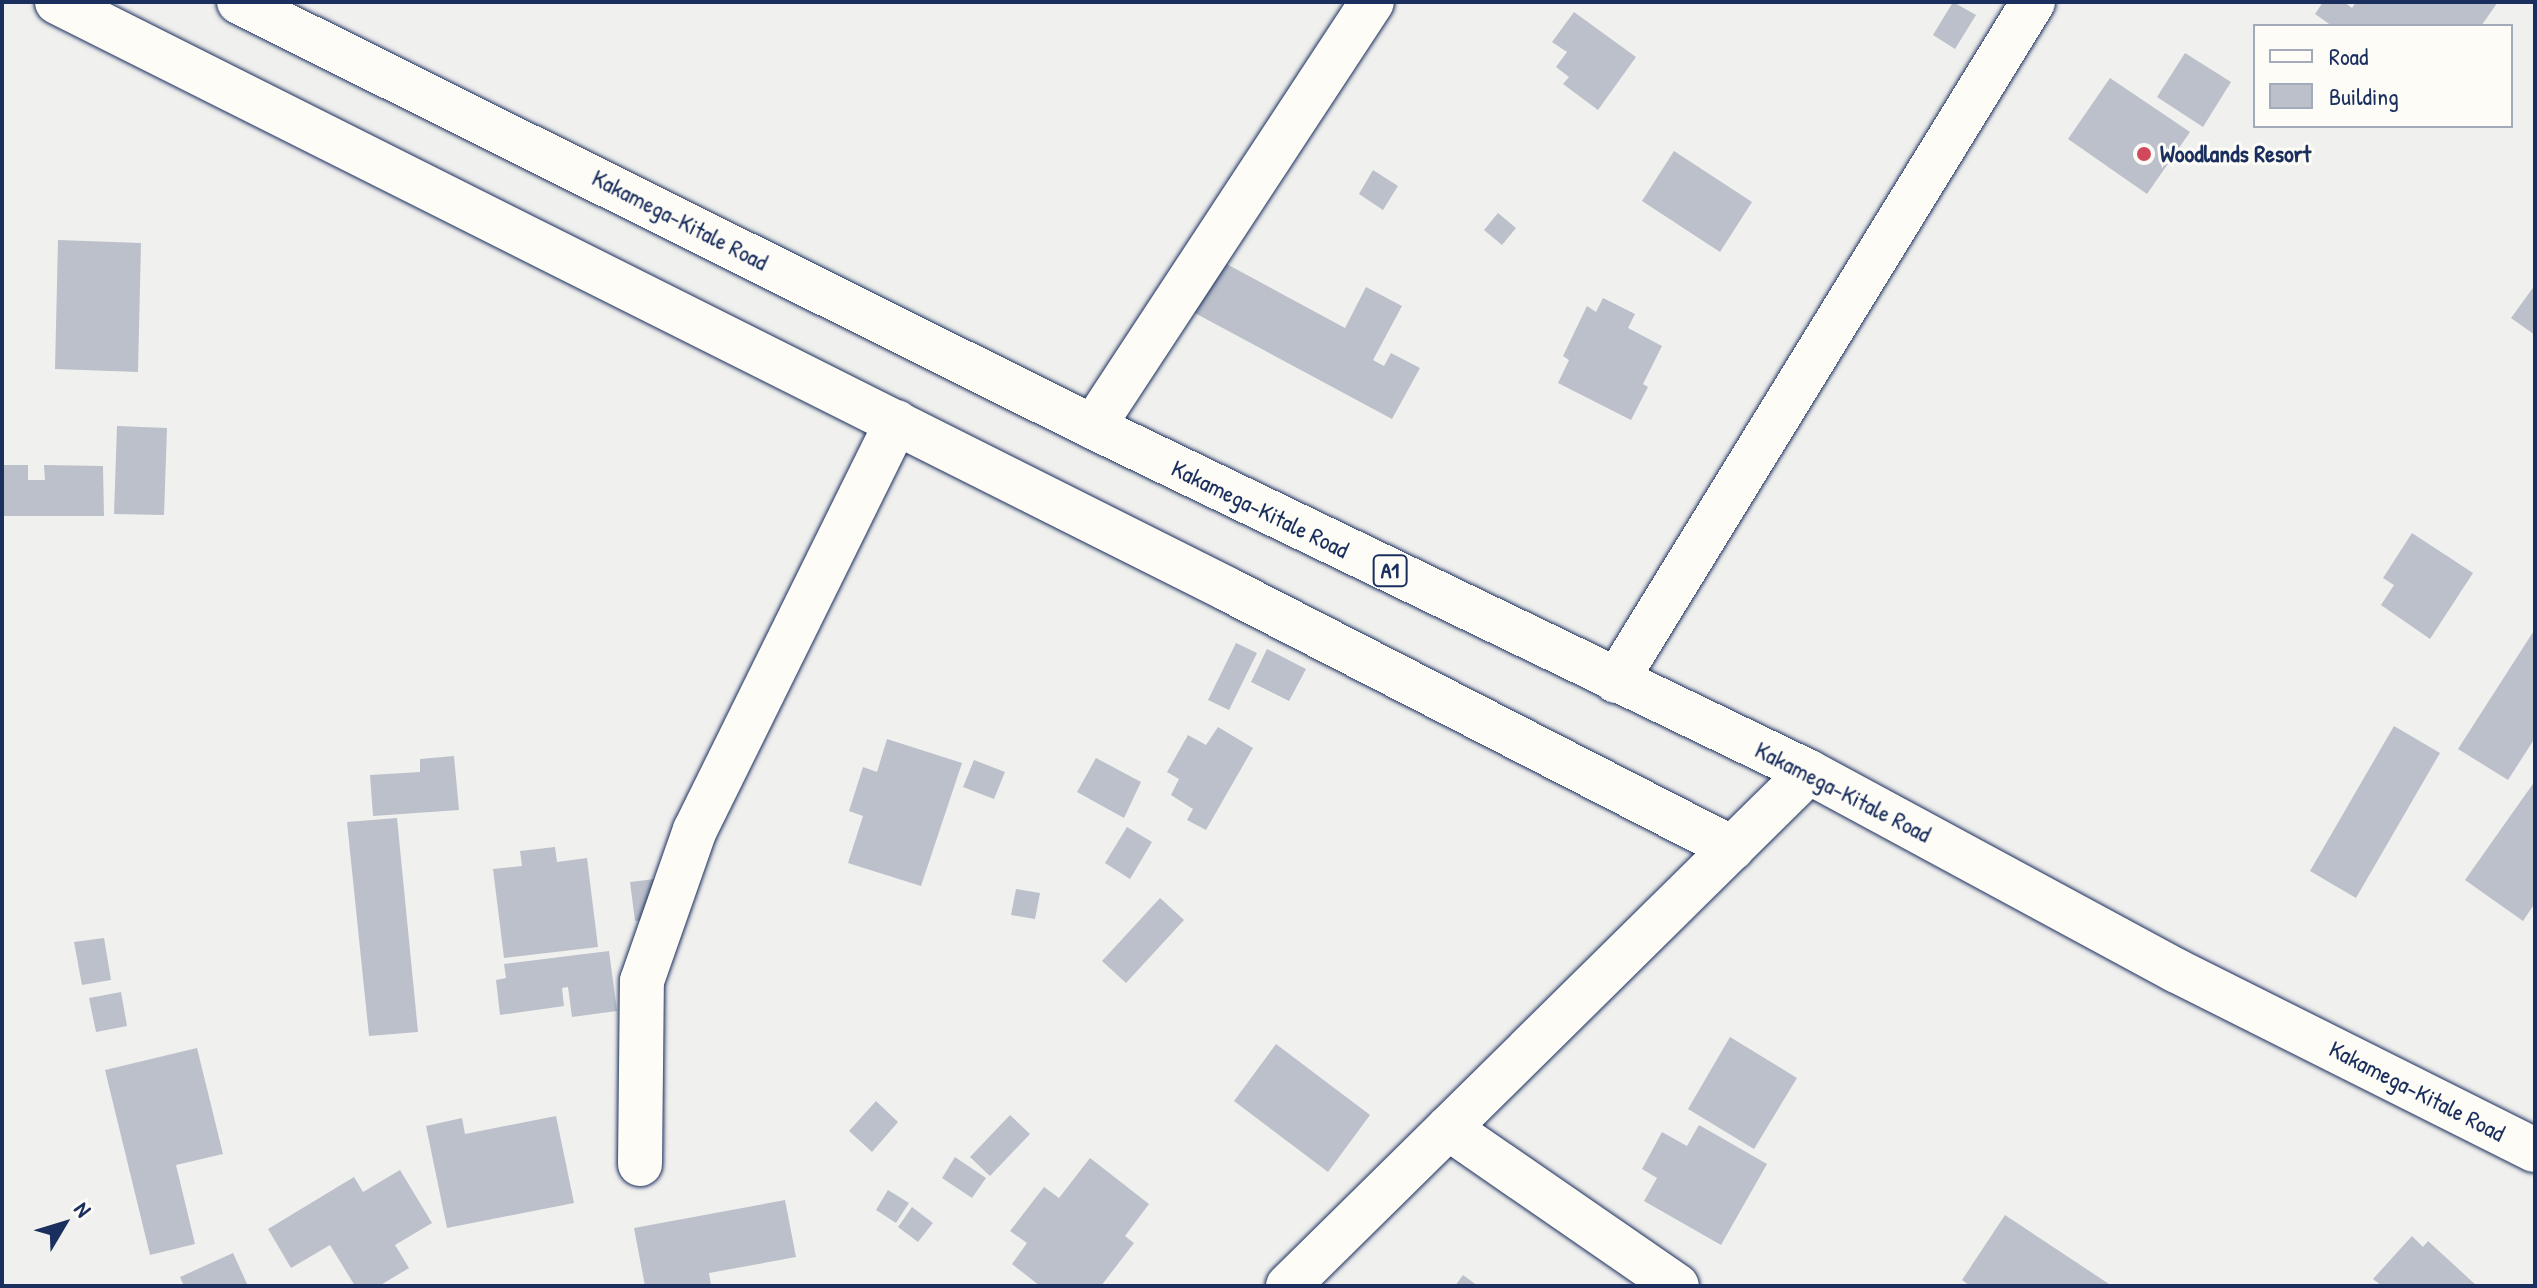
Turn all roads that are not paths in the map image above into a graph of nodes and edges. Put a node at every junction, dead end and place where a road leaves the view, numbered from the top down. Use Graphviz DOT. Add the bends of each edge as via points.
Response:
graph roads {
  1 [pos="57,2"];
  2 [pos="239,2"];
  3 [pos="1372,2"];
  4 [pos="2033,2"];
  5 [pos="897,422"];
  6 [pos="1093,427"];
  7 [pos="1616,681"];
  8 [pos="1809,772"];
  9 [pos="1732,848"];
  10 [pos="1448,1128"];
  11 [pos="2535,1150"];
  12 [pos="640,1164"];
  13 [pos="1288,1286"];
  14 [pos="1677,1286"];
  1 -- 5 [label="main road"];
  2 -- 6 [label="main road, Kakamega-Kitale Road / A1"];
  3 -- 6 [label="main road"];
  4 -- 7 [label="main road"];
  5 -- 9 [label="main road"];
  5 -- 12 [label="main road" via="695,830 642,981"];
  6 -- 7 [label="main road, Kakamega-Kitale Road / A1"];
  7 -- 8 [label="main road, Kakamega-Kitale Road / A1"];
  8 -- 9 [label="main road"];
  8 -- 11 [label="main road, Kakamega-Kitale Road / A1" via="2177,971"];
  9 -- 10 [label="main road"];
  10 -- 13 [label="main road"];
  10 -- 14 [label="main road"];
}
